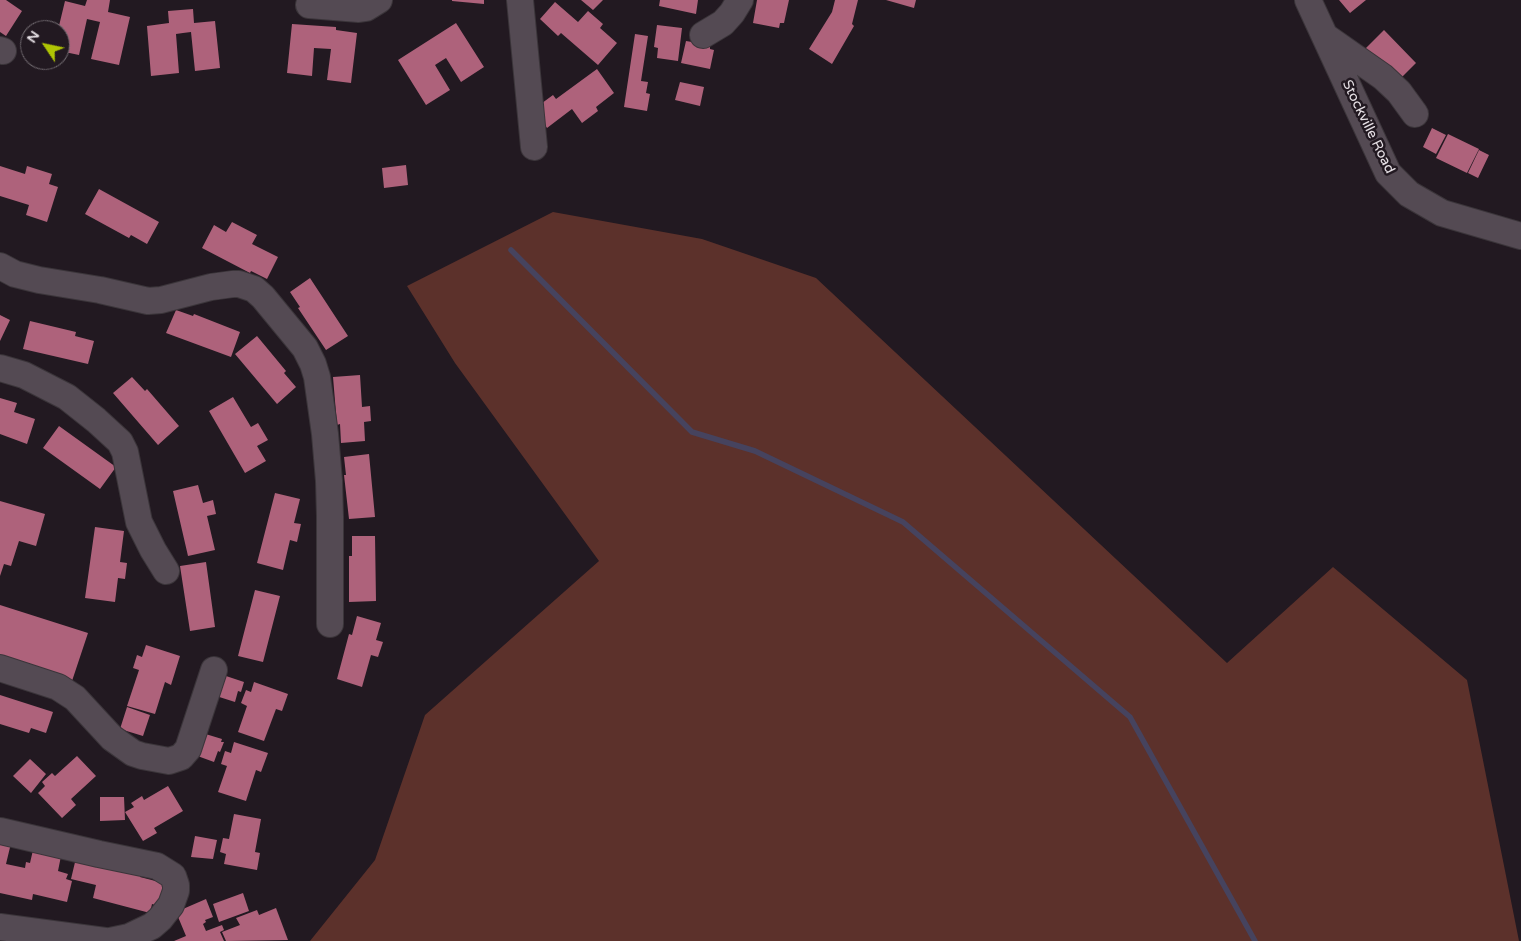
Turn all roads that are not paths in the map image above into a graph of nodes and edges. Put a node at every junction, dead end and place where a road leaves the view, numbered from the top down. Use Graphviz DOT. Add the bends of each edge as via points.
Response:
graph roads {
  1 [pos="379,0"];
  2 [pos="520,0"];
  3 [pos="740,0"];
  4 [pos="1308,0"];
  5 [pos="309,5"];
  6 [pos="1324,35"];
  7 [pos="703,36"];
  8 [pos="1416,114"];
  9 [pos="534,147"];
  10 [pos="1521,236"];
  11 [pos="0,266"];
  12 [pos="0,368"];
  13 [pos="166,571"];
  14 [pos="330,624"];
  15 [pos="0,668"];
  16 [pos="214,670"];
  17 [pos="0,831"];
  18 [pos="0,927"];
  19 [pos="105,941"];
  20 [pos="110,941"];
  1 -- 5 [label="street" via="359,9"];
  2 -- 9 [label="street"];
  3 -- 7 [label="street" via="727,19"];
  4 -- 6 [label="street, Stockville Road"];
  6 -- 8 [label="street" via="1383,78"];
  6 -- 10 [label="street, Stockville Road" via="1388,173 1398,184 1422,203 1442,213"];
  11 -- 14 [label="street" via="39,280 148,301 233,284 254,290 263,297 305,348 317,378 329,490"];
  12 -- 13 [label="street" via="24,375 66,397 120,442 125,452 139,522"];
  15 -- 16 [label="street" via="58,687 75,698 112,738 134,753 169,761 181,757 188,749"];
  17 -- 20 [label="street" via="157,866 172,876 176,891 171,905 160,919 129,937"];
  18 -- 19 [label="street"];
}
